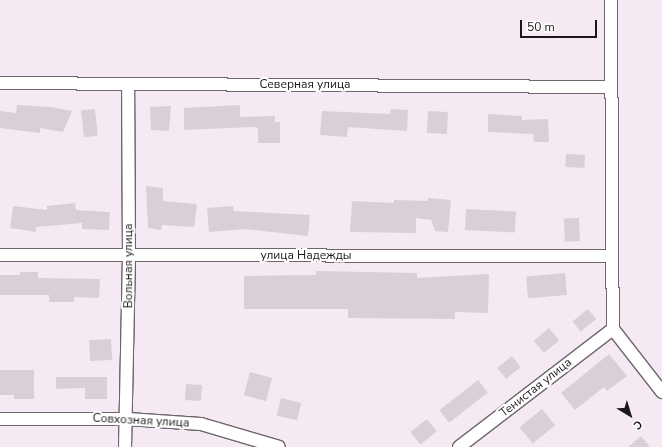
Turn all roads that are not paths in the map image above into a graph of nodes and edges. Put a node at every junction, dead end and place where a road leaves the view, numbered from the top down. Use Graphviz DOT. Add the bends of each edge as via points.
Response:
graph roads {
  1 [pos="611,0"];
  2 [pos="0,83"];
  3 [pos="128,85"];
  4 [pos="610,87"];
  5 [pos="0,255"];
  6 [pos="129,256"];
  7 [pos="612,256"];
  8 [pos="613,329"];
  9 [pos="662,392"];
  10 [pos="0,419"];
  11 [pos="128,419"];
  12 [pos="125,447"];
  13 [pos="279,447"];
  14 [pos="459,447"];
  1 -- 4 [label="street"];
  2 -- 3 [label="street, Северная улица"];
  3 -- 4 [label="street, Северная улица"];
  3 -- 6 [label="street, Вольная улица"];
  4 -- 7 [label="street"];
  5 -- 6 [label="street, улица Надежды"];
  6 -- 7 [label="street, улица Надежды"];
  6 -- 11 [label="street, Вольная улица"];
  7 -- 8 [label="street"];
  8 -- 9 [label="street"];
  8 -- 14 [label="street, Тенистая улица"];
  10 -- 11 [label="street, Совхозная улица"];
  11 -- 12 [label="street, Вольная улица"];
  11 -- 13 [label="street, Совхозная улица" via="202,424"];
}
